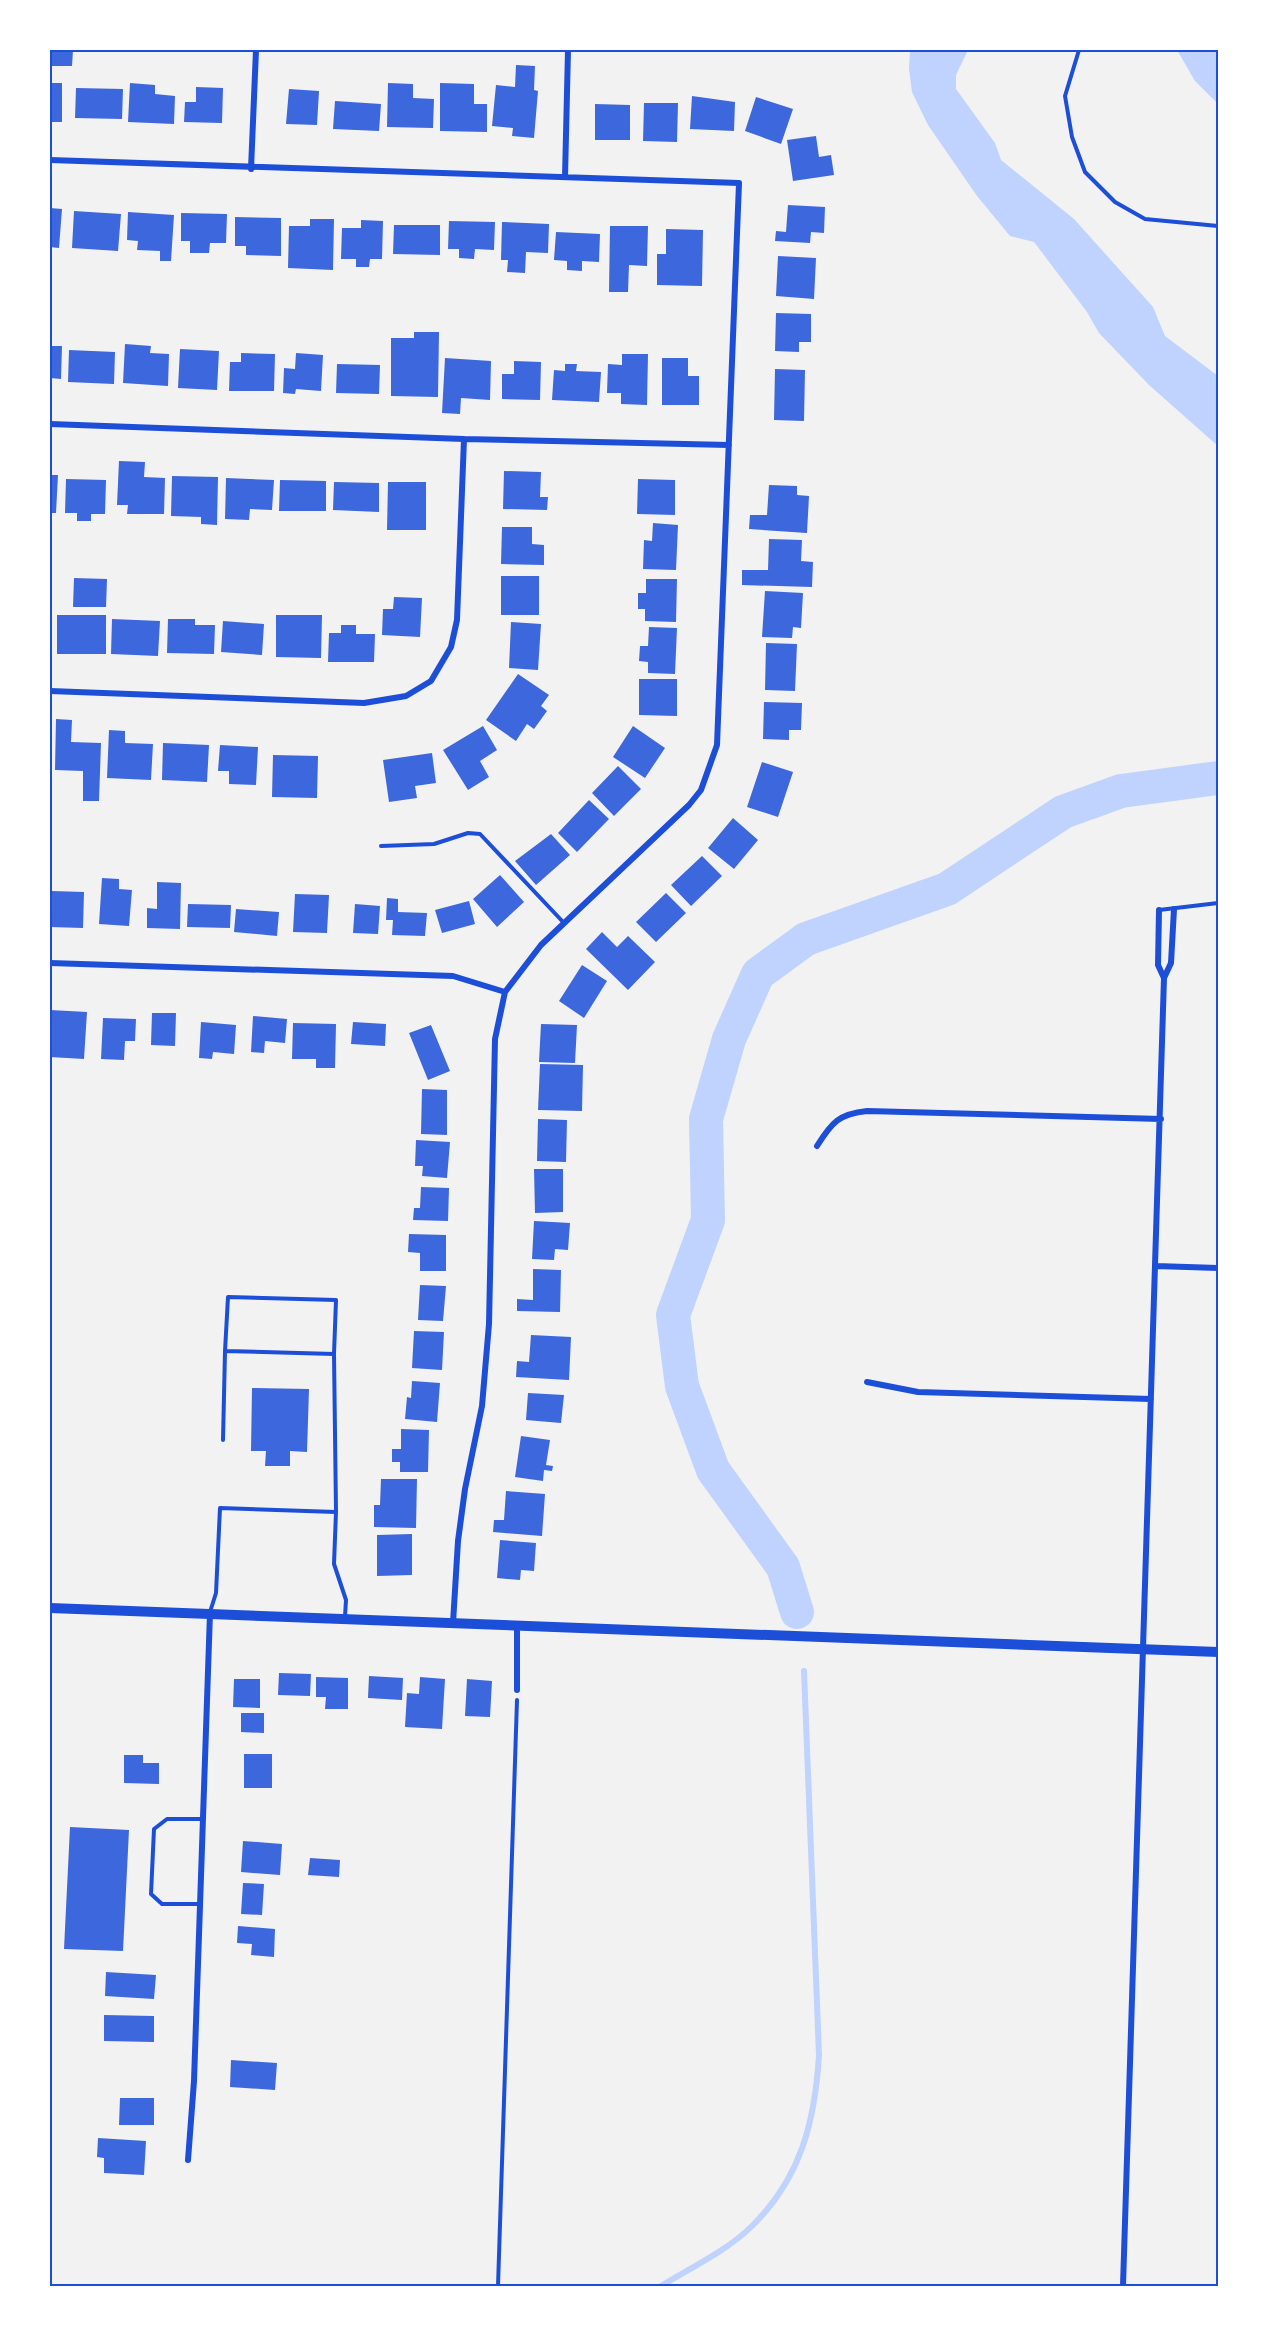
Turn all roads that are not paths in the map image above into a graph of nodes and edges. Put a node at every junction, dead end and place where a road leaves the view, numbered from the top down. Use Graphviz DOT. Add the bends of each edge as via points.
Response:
graph roads {
  1 [pos="256,50"];
  2 [pos="568,50"];
  3 [pos="50,160"];
  4 [pos="251,169"];
  5 [pos="565,177"];
  6 [pos="50,424"];
  7 [pos="464,439"];
  8 [pos="729,445"];
  9 [pos="50,692"];
  10 [pos="381,846"];
  11 [pos="1218,903"];
  12 [pos="1174,909"];
  13 [pos="1159,910"];
  14 [pos="564,923"];
  15 [pos="50,963"];
  16 [pos="1164,978"];
  17 [pos="505,992"];
  18 [pos="1161,1119"];
  19 [pos="818,1146"];
  20 [pos="1155,1266"];
  21 [pos="1218,1268"];
  22 [pos="225,1351"];
  23 [pos="334,1354"];
  24 [pos="867,1382"];
  25 [pos="1151,1399"];
  26 [pos="223,1440"];
  27 [pos="336,1512"];
  28 [pos="50,1608"];
  29 [pos="210,1613"];
  30 [pos="345,1618"];
  31 [pos="453,1623"];
  32 [pos="517,1625"];
  33 [pos="1143,1650"];
  34 [pos="1218,1652"];
  35 [pos="517,1690"];
  36 [pos="203,1819"];
  37 [pos="200,1904"];
  38 [pos="188,2160"];
  39 [pos="1123,2286"];
  1 -- 4 [label="street"];
  2 -- 5 [label="street"];
  3 -- 4 [label="street"];
  4 -- 5 [label="street"];
  5 -- 8 [label="street" via="739,183"];
  6 -- 7 [label="street"];
  7 -- 8 [label="street"];
  7 -- 9 [label="street" via="456,630 442,666 431,681 406,696 364,703"];
  8 -- 14 [label="street" via="720,711 712,766 689,805"];
  10 -- 14 [label="lane" via="434,844 468,833 480,834"];
  11 -- 12 [label="lane"];
  12 -- 13 [label="lane"];
  12 -- 16 [label="street" via="1171,963"];
  13 -- 16 [label="street" via="1158,965"];
  14 -- 17 [label="street" via="541,945"];
  15 -- 17 [label="street" via="453,976"];
  16 -- 18 [label="street"];
  17 -- 31 [label="street" via="495,1040 489,1324 482,1406 458,1541"];
  18 -- 19 [label="street" via="867,1111 847,1113 829,1127"];
  18 -- 20 [label="street"];
  20 -- 21 [label="street"];
  20 -- 25 [label="street"];
  22 -- 23 [label="lane"];
  22 -- 23 [label="lane" via="228,1297 314,1299 336,1300"];
  22 -- 26 [label="lane"];
  23 -- 27 [label="lane"];
  24 -- 25 [label="street" via="918,1392"];
  25 -- 33 [label="street"];
  27 -- 29 [label="lane" via="220,1508 216,1593"];
  27 -- 30 [label="lane" via="334,1564 346,1600"];
  28 -- 29 [label="main road"];
  29 -- 30 [label="main road"];
  29 -- 36 [label="street"];
  30 -- 31 [label="main road"];
  31 -- 32 [label="main road"];
  32 -- 33 [label="main road"];
  32 -- 35 [label="street"];
  33 -- 34 [label="main road"];
  33 -- 39 [label="street"];
  36 -- 37 [label="street"];
  36 -- 37 [label="lane" via="167,1819 154,1829 151,1894 162,1904"];
  37 -- 38 [label="street"];
}
